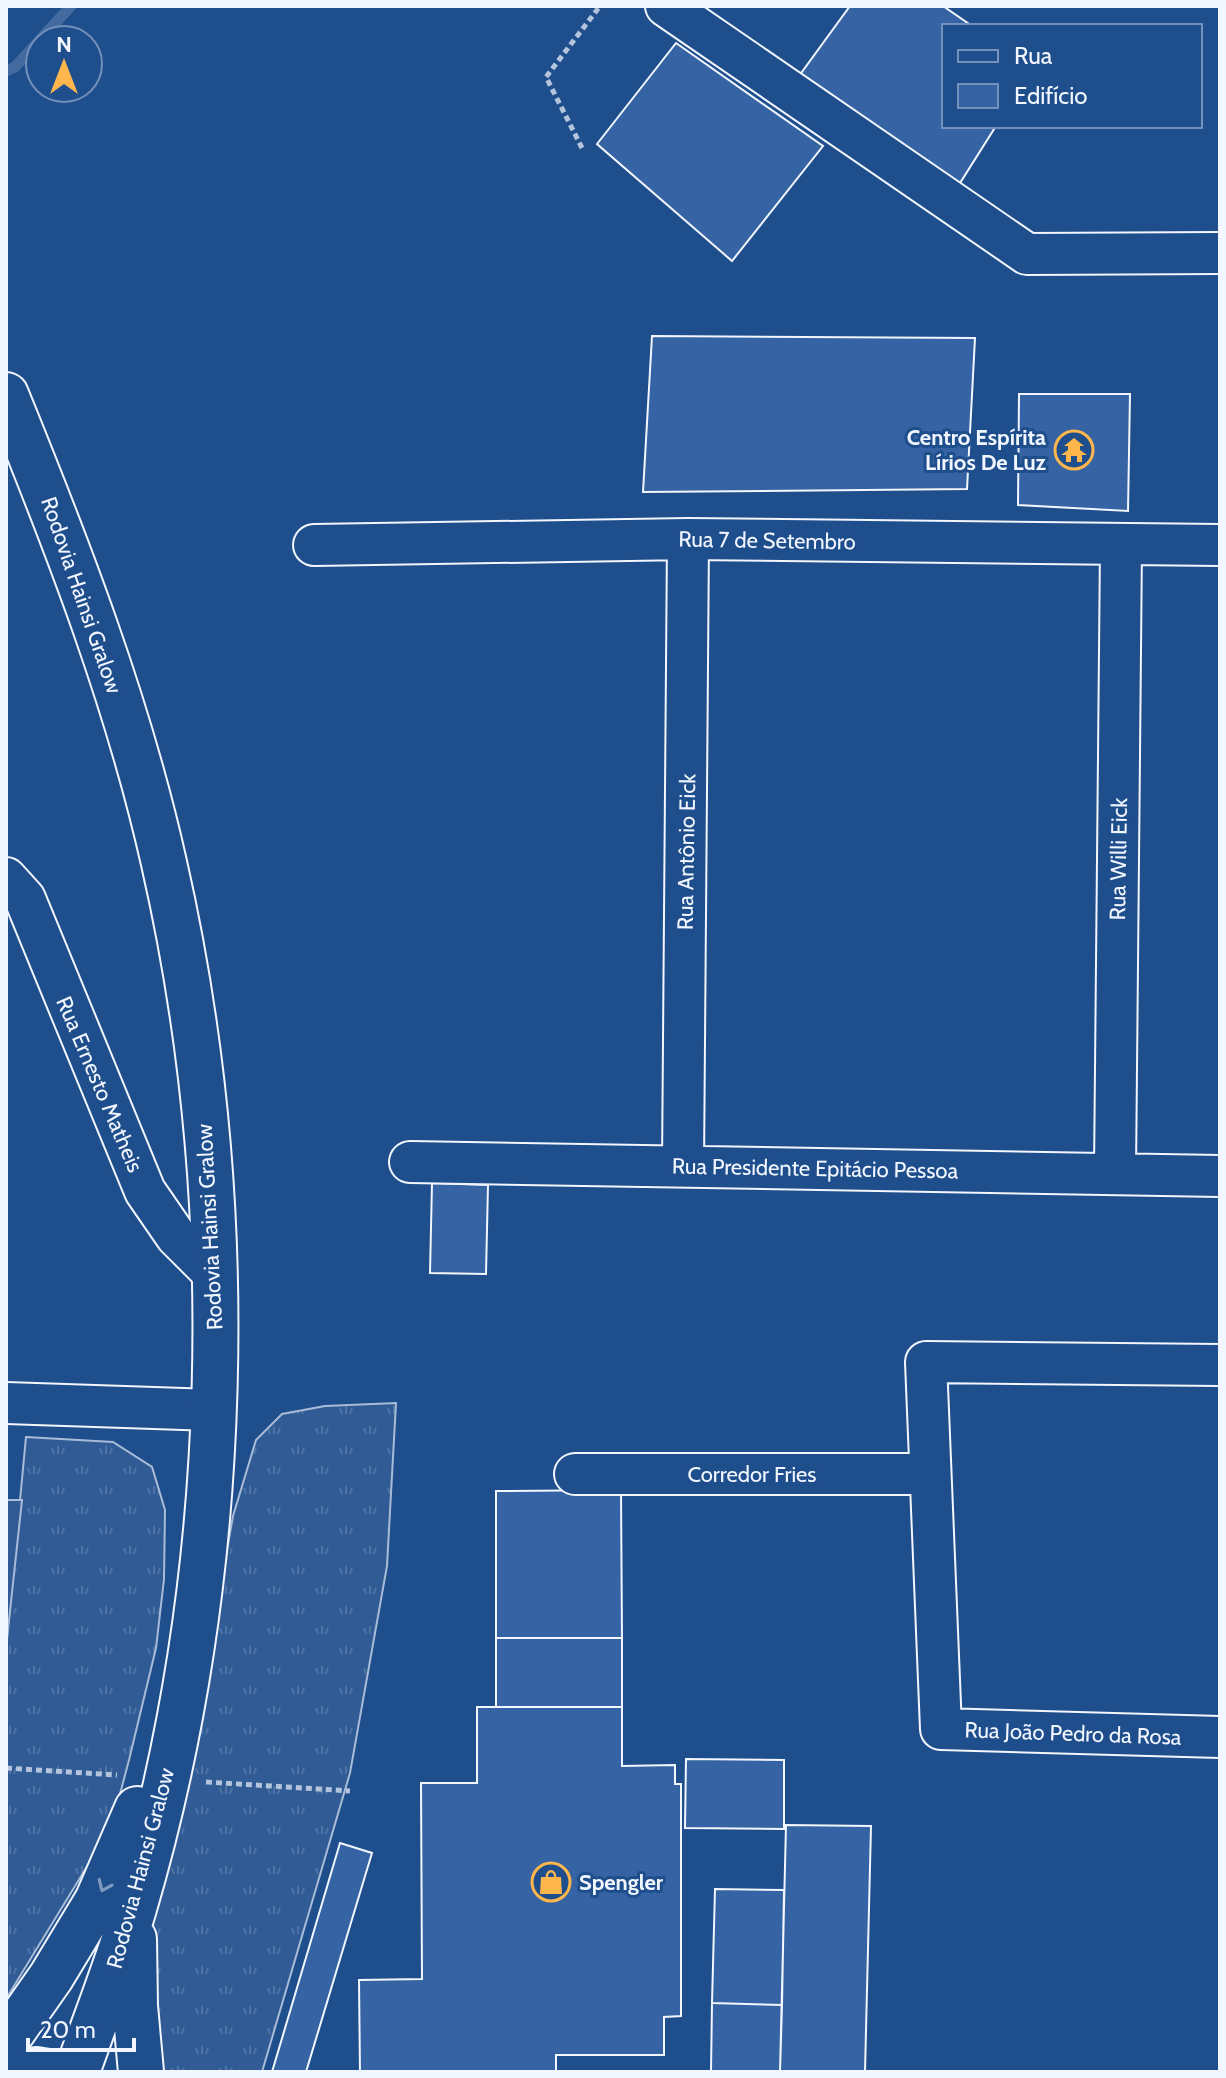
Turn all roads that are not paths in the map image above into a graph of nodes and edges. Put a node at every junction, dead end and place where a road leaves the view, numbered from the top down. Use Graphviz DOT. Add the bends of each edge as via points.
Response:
graph roads {
  1 [pos="666,6"];
  2 [pos="1220,253"];
  3 [pos="6,395"];
  4 [pos="688,539"];
  5 [pos="314,545"];
  6 [pos="1121,545"];
  7 [pos="1220,545"];
  8 [pos="6,878"];
  9 [pos="410,1162"];
  10 [pos="683,1166"];
  11 [pos="1115,1173"];
  12 [pos="1220,1176"];
  13 [pos="216,1276"];
  14 [pos="1220,1365"];
  15 [pos="6,1403"];
  16 [pos="213,1410"];
  17 [pos="575,1474"];
  18 [pos="930,1474"];
  19 [pos="1220,1737"];
  20 [pos="174,1741"];
  21 [pos="134,1909"];
  22 [pos="6,2041"];
  23 [pos="20,2072"];
  24 [pos="61,2072"];
  25 [pos="77,2072"];
  26 [pos="141,2072"];
  1 -- 2 [label="street" via="1027,254"];
  3 -- 13 [label="main road, Rodovia Hainsi Gralow" via="94,622 164,861 200,1078"];
  4 -- 5 [label="street, Rua 7 de Setembro"];
  4 -- 6 [label="street, Rua 7 de Setembro"];
  4 -- 10 [label="street, Rua Antônio Eick"];
  6 -- 7 [label="street, Rua 7 de Setembro"];
  6 -- 11 [label="street, Rua Willi Eick"];
  8 -- 13 [label="street, Rua Ernesto Matheis" via="25,899 145,1191 176,1236"];
  9 -- 10 [label="street, Rua Presidente Epitácio Pessoa"];
  10 -- 11 [label="street, Rua Presidente Epitácio Pessoa"];
  11 -- 12 [label="street, Rua Presidente Epitácio Pessoa"];
  13 -- 16 [label="main road, Rodovia Hainsi Gralow"];
  14 -- 18 [label="street" via="926,1362"];
  15 -- 16 [label="street"];
  16 -- 20 [label="main road, Rodovia Hainsi Gralow" via="197,1612"];
  17 -- 18 [label="street, Corredor Fries"];
  18 -- 19 [label="street, Rua João Pedro da Rosa" via="941,1729"];
  20 -- 21 [label="main road, Rodovia Hainsi Gralow"];
  20 -- 22 [label="main road, one-way" via="151,1777 97,1901"];
  21 -- 25 [label="main road, Rodovia Hainsi Gralow"];
  21 -- 26 [label="main road"];
  23 -- 24 [label="street"];
}
